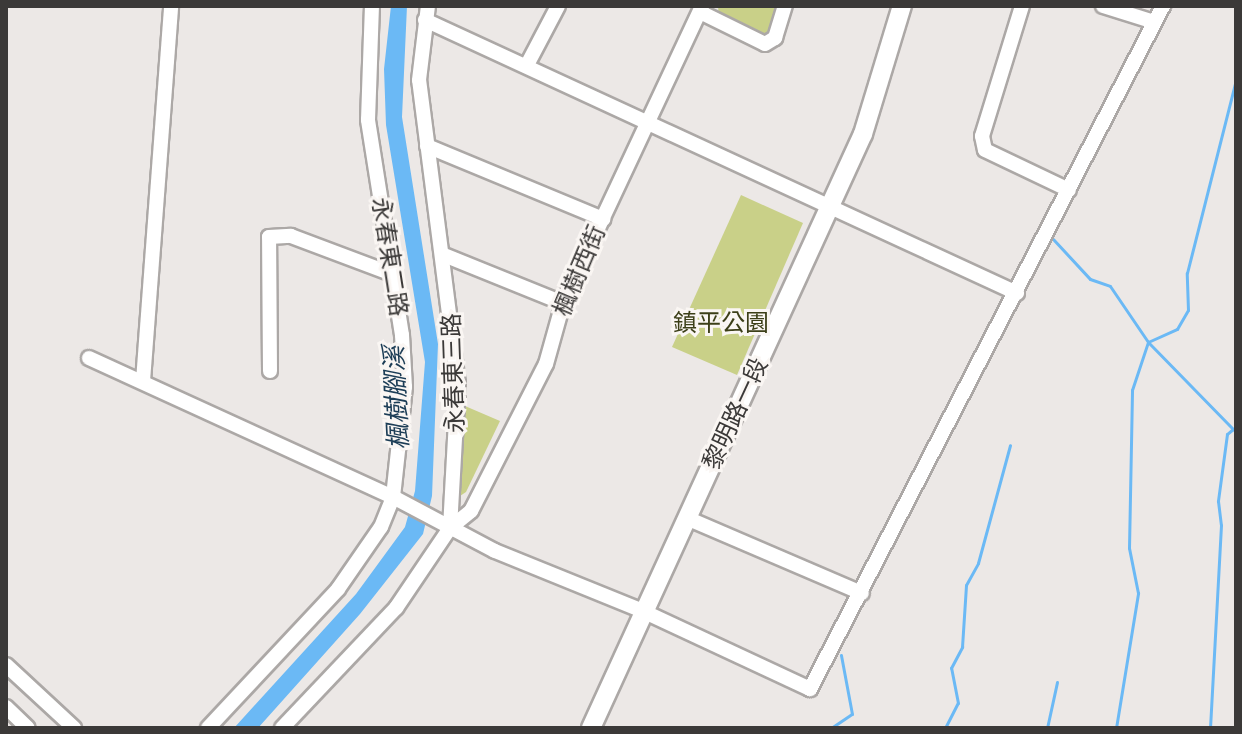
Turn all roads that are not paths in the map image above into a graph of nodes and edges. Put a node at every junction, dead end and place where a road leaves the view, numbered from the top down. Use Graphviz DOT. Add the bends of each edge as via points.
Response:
graph roads {
  1 [pos="171,6"];
  2 [pos="372,6"];
  3 [pos="558,6"];
  4 [pos="785,6"];
  5 [pos="902,6"];
  6 [pos="1022,6"];
  7 [pos="1103,6"];
  8 [pos="1163,6"];
  9 [pos="701,9"];
  10 [pos="426,13"];
  11 [pos="1154,22"];
  12 [pos="527,65"];
  13 [pos="646,122"];
  14 [pos="427,146"];
  15 [pos="1069,190"];
  16 [pos="829,210"];
  17 [pos="603,219"];
  18 [pos="444,255"];
  19 [pos="392,274"];
  20 [pos="1017,293"];
  21 [pos="563,303"];
  22 [pos="89,358"];
  23 [pos="270,371"];
  24 [pos="143,381"];
  25 [pos="393,497"];
  26 [pos="689,519"];
  27 [pos="445,525"];
  28 [pos="862,593"];
  29 [pos="645,612"];
  30 [pos="6,665"];
  31 [pos="6,707"];
  32 [pos="28,728"];
  33 [pos="74,728"];
  34 [pos="208,728"];
  35 [pos="282,728"];
  36 [pos="591,728"];
  1 -- 24 [label="street"];
  2 -- 19 [label="street, 永春東二路" via="368,120"];
  3 -- 12 [label="street"];
  4 -- 9 [label="street" via="775,38 765,44"];
  5 -- 16 [label="main road, 黎明路一段" via="863,134"];
  6 -- 15 [label="street" via="982,136 985,150"];
  7 -- 11 [label="street"];
  8 -- 11 [label="street"];
  9 -- 13 [label="street, 楓樹西街"];
  10 -- 12 [label="street"];
  10 -- 14 [label="street, 永春東三路" via="419,80"];
  11 -- 15 [label="street"];
  12 -- 13 [label="street"];
  13 -- 16 [label="street"];
  13 -- 17 [label="street, 楓樹西街"];
  14 -- 17 [label="street"];
  14 -- 18 [label="street, 永春東三路"];
  15 -- 20 [label="street"];
  16 -- 20 [label="street"];
  16 -- 26 [label="main road, 黎明路一段"];
  17 -- 21 [label="street, 楓樹西街"];
  18 -- 21 [label="street"];
  18 -- 27 [label="street, 永春東三路" via="458,384"];
  19 -- 23 [label="street" via="291,236 269,237"];
  19 -- 25 [label="street, 永春東二路" via="405,387"];
  20 -- 28 [label="street"];
  21 -- 27 [label="street, 楓樹西街" via="546,364 471,511"];
  22 -- 24 [label="street"];
  24 -- 25 [label="street"];
  25 -- 27 [label="street"];
  25 -- 34 [label="street, 永春東二路" via="381,527 338,589"];
  26 -- 28 [label="street"];
  26 -- 29 [label="main road, 黎明路一段"];
  27 -- 29 [label="street"];
  27 -- 35 [label="street" via="396,608"];
  28 -- 29 [label="street" via="810,689"];
  29 -- 36 [label="main road, 黎明路一段"];
  30 -- 33 [label="street"];
  31 -- 32 [label="street"];
}
